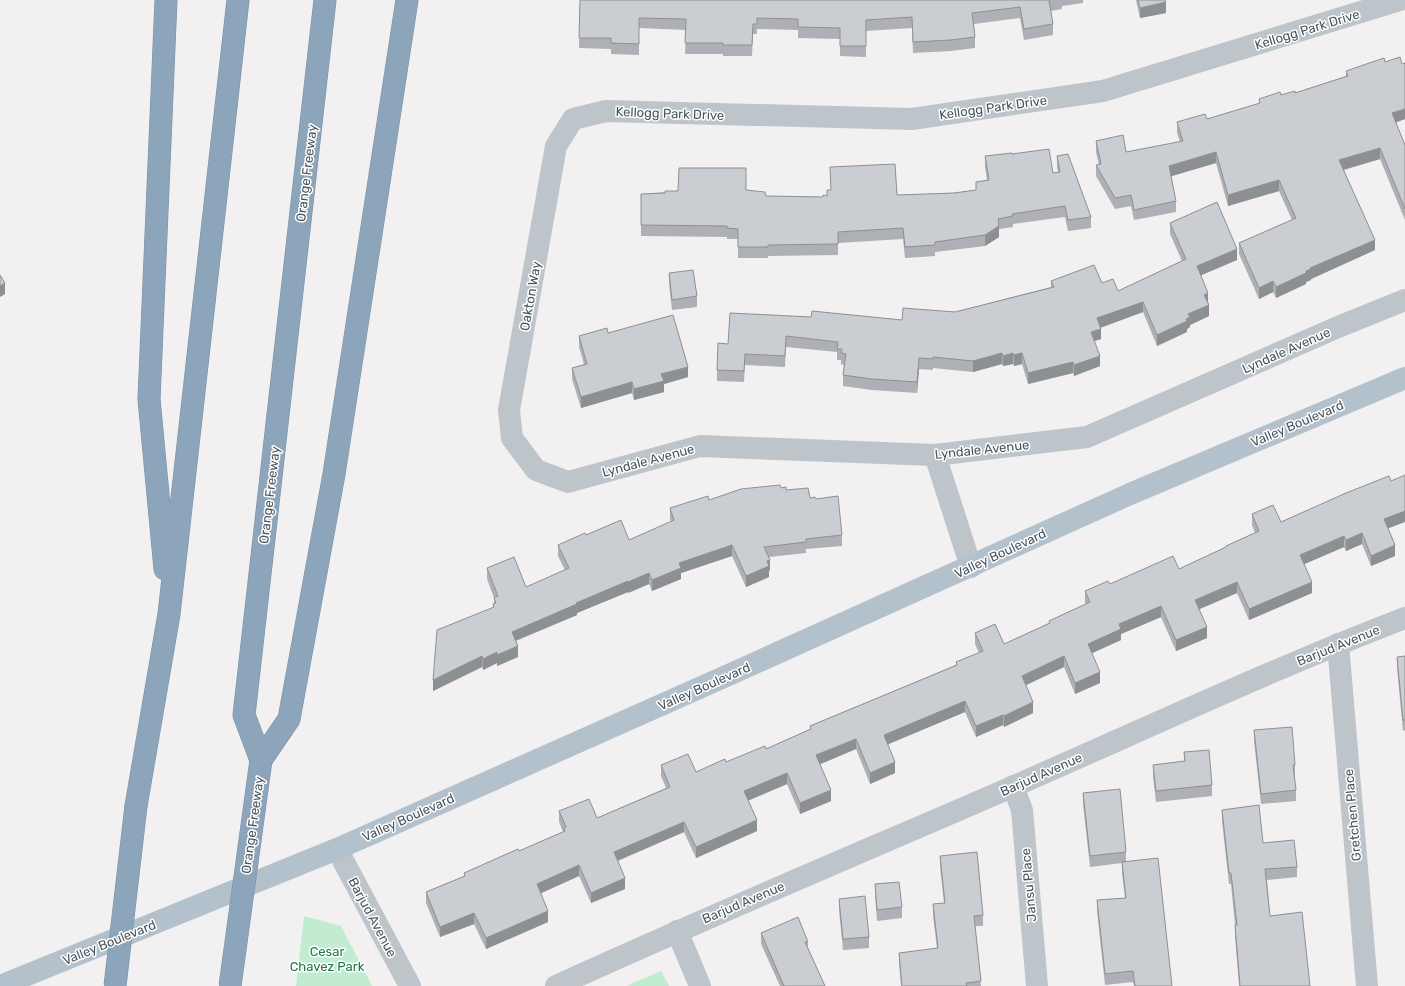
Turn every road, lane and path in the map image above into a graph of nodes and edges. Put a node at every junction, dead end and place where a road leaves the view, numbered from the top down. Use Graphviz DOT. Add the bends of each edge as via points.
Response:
graph roads {
  1 [pos="166,0"];
  2 [pos="238,0"];
  3 [pos="325,0"];
  4 [pos="1400,0"];
  5 [pos="406,7"];
  6 [pos="573,119"];
  7 [pos="1405,300"];
  8 [pos="1405,378"];
  9 [pos="935,455"];
  10 [pos="536,470"];
  11 [pos="971,567"];
  12 [pos="169,614"];
  13 [pos="1405,618"];
  14 [pos="1338,644"];
  15 [pos="261,760"];
  16 [pos="1013,786"];
  17 [pos="337,849"];
  18 [pos="677,931"];
  19 [pos="0,986"];
  20 [pos="116,986"];
  21 [pos="230,986"];
  22 [pos="410,986"];
  23 [pos="556,986"];
  24 [pos="700,986"];
  25 [pos="1037,986"];
  26 [pos="1367,986"];
  1 -- 12 [label="highway" via="149,399"];
  2 -- 12 [label="highway"];
  3 -- 15 [label="highway, Orange Freeway" via="244,715"];
  4 -- 6 [label="street, Kellogg Park Drive" via="1103,91 912,119 606,111"];
  5 -- 15 [label="highway" via="334,474 289,719"];
  6 -- 10 [label="street, Oakton Way" via="556,146 509,410 512,438"];
  7 -- 9 [label="street, Lyndale Avenue" via="1087,438"];
  8 -- 11 [label="main road, Valley Boulevard" via="1130,494"];
  9 -- 10 [label="street, Lyndale Avenue" via="700,446 568,482"];
  9 -- 11 [label="street"];
  11 -- 17 [label="main road, Valley Boulevard"];
  12 -- 20 [label="highway, bridge" via="136,806"];
  13 -- 14 [label="street, Barjud Avenue"];
  14 -- 16 [label="street, Barjud Avenue"];
  14 -- 26 [label="street, Gretchen Place"];
  15 -- 21 [label="highway, Orange Freeway, bridge"];
  16 -- 18 [label="street, Barjud Avenue"];
  16 -- 25 [label="street, Jansu Place" via="1022,810"];
  17 -- 19 [label="main road, Valley Boulevard"];
  17 -- 22 [label="street, Barjud Avenue"];
  18 -- 23 [label="street, Barjud Avenue"];
  18 -- 24 [label="street"];
}
